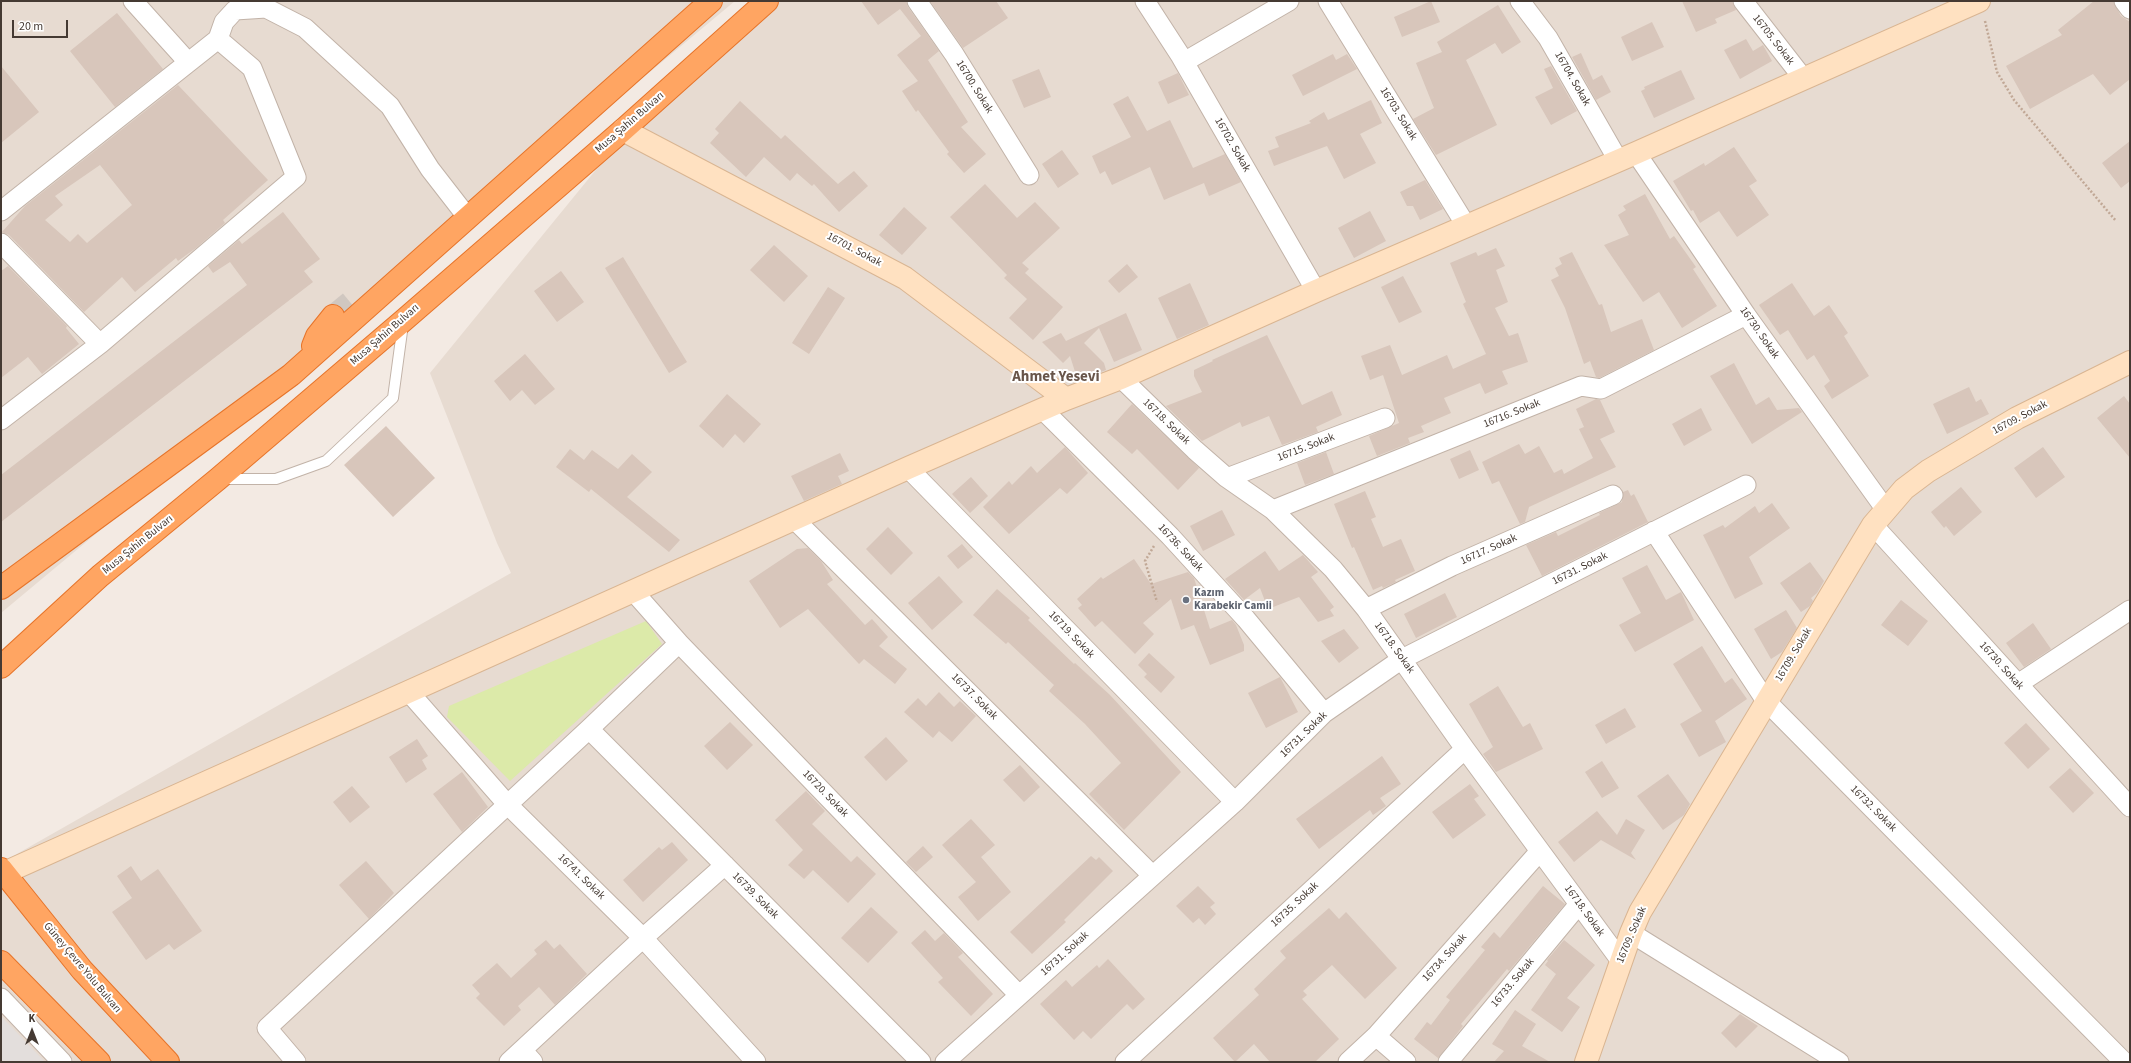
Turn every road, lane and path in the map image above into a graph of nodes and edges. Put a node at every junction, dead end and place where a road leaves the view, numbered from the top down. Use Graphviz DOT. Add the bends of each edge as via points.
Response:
graph roads {
  1 [pos="133,1"];
  2 [pos="712,1"];
  3 [pos="767,1"];
  4 [pos="917,1"];
  5 [pos="1145,1"];
  6 [pos="1290,1"];
  7 [pos="1328,1"];
  8 [pos="1520,1"];
  9 [pos="1743,1"];
  10 [pos="2124,1"];
  11 [pos="234,6"];
  12 [pos="1981,7"];
  13 [pos="2130,9"];
  14 [pos="218,39"];
  15 [pos="188,62"];
  16 [pos="1184,62"];
  17 [pos="1803,78"];
  18 [pos="623,130"];
  19 [pos="1627,157"];
  20 [pos="1028,175"];
  21 [pos="1,211"];
  22 [pos="468,218"];
  23 [pos="2116,221"];
  24 [pos="1467,227"];
  25 [pos="445,239"];
  26 [pos="1,243"];
  27 [pos="1316,291"];
  28 [pos="356,297"];
  29 [pos="1746,315"];
  30 [pos="333,316"];
  31 [pos="404,320"];
  32 [pos="100,344"];
  33 [pos="309,359"];
  34 [pos="2130,362"];
  35 [pos="1121,378"];
  36 [pos="1066,399"];
  37 [pos="1042,409"];
  38 [pos="1385,418"];
  39 [pos="1,420"];
  40 [pos="908,468"];
  41 [pos="1227,478"];
  42 [pos="218,479"];
  43 [pos="1746,485"];
  44 [pos="1613,495"];
  45 [pos="1273,510"];
  46 [pos="1880,517"];
  47 [pos="795,520"];
  48 [pos="1164,530"];
  49 [pos="1654,531"];
  50 [pos="1,588"];
  51 [pos="633,591"];
  52 [pos="1157,602"];
  53 [pos="1366,609"];
  54 [pos="2130,610"];
  55 [pos="679,643"];
  56 [pos="1402,659"];
  57 [pos="1,667"];
  58 [pos="2018,684"];
  59 [pos="408,690"];
  60 [pos="1766,701"];
  61 [pos="1324,713"];
  62 [pos="589,729"];
  63 [pos="1464,748"];
  64 [pos="1235,802"];
  65 [pos="507,804"];
  66 [pos="2130,807"];
  67 [pos="1540,851"];
  68 [pos="725,866"];
  69 [pos="2,871"];
  70 [pos="1152,875"];
  71 [pos="1579,904"];
  72 [pos="1630,934"];
  73 [pos="643,938"];
  74 [pos="1621,961"];
  75 [pos="1,962"];
  76 [pos="1019,995"];
  77 [pos="1,998"];
  78 [pos="1376,1036"];
  79 [pos="521,1058"];
  80 [pos="62,1062"];
  81 [pos="99,1062"];
  82 [pos="168,1062"];
  83 [pos="296,1062"];
  84 [pos="756,1062"];
  85 [pos="921,1062"];
  86 [pos="945,1062"];
  87 [pos="1125,1062"];
  88 [pos="1348,1062"];
  89 [pos="1406,1062"];
  90 [pos="1448,1062"];
  91 [pos="1586,1062"];
  92 [pos="1839,1062"];
  93 [pos="2124,1062"];
  1 -- 15 [label="street"];
  2 -- 22 [label="highway"];
  3 -- 18 [label="highway, Musa Şahin Bulvarı"];
  4 -- 20 [label="street, 16700. Sokak" via="954,54"];
  5 -- 16 [label="street, 16702. Sokak"];
  6 -- 16 [label="street"];
  7 -- 24 [label="street, 16703. Sokak"];
  8 -- 19 [label="street, 16704. Sokak" via="1548,38"];
  9 -- 17 [label="street, 16705. Sokak"];
  10 -- 13 [label="street"];
  11 -- 14 [label="street" via="224,22"];
  11 -- 22 [label="street" via="266,8 305,28 390,106 430,169"];
  12 -- 17 [label="main road"];
  12 -- 23 [label="path" via="1997,72 2014,100"];
  14 -- 15 [label="street"];
  14 -- 32 [label="street" via="252,68 296,177"];
  15 -- 21 [label="street"];
  16 -- 27 [label="street, 16702. Sokak"];
  17 -- 19 [label="main road"];
  18 -- 31 [label="highway, Musa Şahin Bulvarı"];
  18 -- 36 [label="main road, 16701. Sokak" via="905,278"];
  19 -- 24 [label="main road"];
  19 -- 29 [label="street, 16730. Sokak"];
  22 -- 25 [label="highway"];
  24 -- 27 [label="main road"];
  25 -- 28 [label="highway" via="398,265"];
  25 -- 33 [label="highway"];
  26 -- 32 [label="street"];
  27 -- 35 [label="main road"];
  29 -- 45 [label="street, 16716. Sokak" via="1601,389 1581,386"];
  29 -- 46 [label="street, 16730. Sokak"];
  30 -- 33 [label="highway" via="316,336"];
  31 -- 42 [label="highway, Musa Şahin Bulvarı"];
  31 -- 42 [label="lane" via="393,398 326,461 276,479"];
  32 -- 39 [label="street"];
  33 -- 50 [label="highway" via="190,451"];
  34 -- 46 [label="main road, 16709. Sokak" via="2010,422 1910,484"];
  35 -- 36 [label="main road"];
  35 -- 41 [label="street, 16718. Sokak" via="1194,450"];
  36 -- 37 [label="main road"];
  37 -- 40 [label="main road"];
  37 -- 48 [label="street, 16736. Sokak"];
  38 -- 41 [label="street, 16715. Sokak"];
  40 -- 47 [label="main road"];
  40 -- 64 [label="street, 16719. Sokak"];
  41 -- 45 [label="street, 16718. Sokak"];
  42 -- 57 [label="highway, Musa Şahin Bulvarı" via="100,576"];
  43 -- 49 [label="street, 16731. Sokak"];
  44 -- 53 [label="street, 16717. Sokak" via="1452,566"];
  45 -- 53 [label="street, 16718. Sokak" via="1333,569"];
  46 -- 58 [label="street, 16730. Sokak"];
  46 -- 60 [label="main road, 16709. Sokak"];
  47 -- 51 [label="main road"];
  47 -- 70 [label="street, 16737. Sokak"];
  48 -- 52 [label="path" via="1145,561"];
  48 -- 61 [label="street, 16736. Sokak" via="1246,619"];
  49 -- 56 [label="street, 16731. Sokak"];
  49 -- 60 [label="street, 16732. Sokak"];
  51 -- 55 [label="street, 16720. Sokak"];
  51 -- 59 [label="main road"];
  53 -- 56 [label="street, 16718. Sokak"];
  54 -- 58 [label="street"];
  55 -- 62 [label="street"];
  55 -- 76 [label="street, 16720. Sokak"];
  56 -- 61 [label="street, 16731. Sokak"];
  56 -- 63 [label="street, 16718. Sokak"];
  58 -- 66 [label="street, 16730. Sokak"];
  59 -- 65 [label="street, 16741. Sokak"];
  59 -- 69 [label="main road"];
  60 -- 72 [label="main road, 16709. Sokak" via="1655,885"];
  60 -- 93 [label="street, 16732. Sokak"];
  61 -- 64 [label="street, 16731. Sokak"];
  62 -- 65 [label="street"];
  62 -- 68 [label="street, 16739. Sokak"];
  63 -- 67 [label="street, 16718. Sokak"];
  63 -- 87 [label="street, 16735. Sokak"];
  64 -- 70 [label="street, 16731. Sokak"];
  65 -- 73 [label="street, 16741. Sokak"];
  65 -- 83 [label="street" via="267,1028"];
  67 -- 71 [label="street, 16718. Sokak"];
  67 -- 78 [label="street, 16734. Sokak"];
  68 -- 73 [label="street"];
  68 -- 85 [label="street, 16739. Sokak"];
  69 -- 82 [label="highway, Güney Çevre Yolu Bulvarı" via="82,970"];
  70 -- 76 [label="street, 16731. Sokak"];
  71 -- 74 [label="street, 16718. Sokak"];
  71 -- 90 [label="street, 16733. Sokak"];
  72 -- 74 [label="main road, 16709. Sokak"];
  72 -- 92 [label="street"];
  73 -- 79 [label="street"];
  73 -- 84 [label="street, 16741. Sokak"];
  74 -- 91 [label="main road, 16709. Sokak"];
  75 -- 81 [label="highway"];
  76 -- 86 [label="street, 16731. Sokak"];
  77 -- 80 [label="street"];
  78 -- 88 [label="street, 16734. Sokak"];
  78 -- 89 [label="street"];
}
